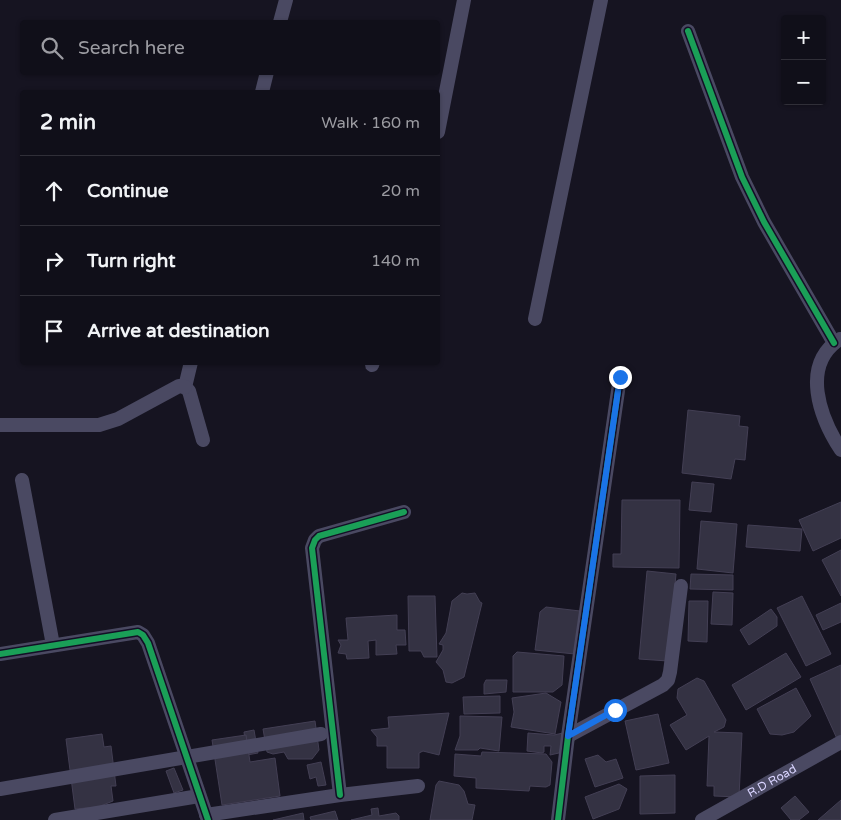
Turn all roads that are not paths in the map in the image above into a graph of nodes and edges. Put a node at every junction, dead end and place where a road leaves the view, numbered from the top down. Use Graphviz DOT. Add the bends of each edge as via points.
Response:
graph roads {
  1 [pos="286,0"];
  2 [pos="464,0"];
  3 [pos="600,0"];
  4 [pos="281,20"];
  5 [pos="688,31"];
  6 [pos="266,75"];
  7 [pos="262,90"];
  8 [pos="440,122"];
  9 [pos="535,319"];
  10 [pos="838,341"];
  11 [pos="190,365"];
  12 [pos="620,377"];
  13 [pos="185,387"];
  14 [pos="0,425"];
  15 [pos="203,440"];
  16 [pos="841,450"];
  17 [pos="22,480"];
  18 [pos="404,512"];
  19 [pos="681,586"];
  20 [pos="53,645"];
  21 [pos="0,654"];
  22 [pos="321,734"];
  23 [pos="568,736"];
  24 [pos="841,742"];
  25 [pos="418,786"];
  26 [pos="0,789"];
  27 [pos="340,795"];
  28 [pos="199,796"];
  29 [pos="207,817"];
  30 [pos="55,820"];
  31 [pos="558,820"];
  32 [pos="702,820"];
  1 -- 4 [label="street"];
  2 -- 8 [label="street"];
  3 -- 9 [label="street"];
  5 -- 10 [label="street" via="742,177 764,222"];
  6 -- 7 [label="street"];
  10 -- 16 [label="street" via="819,363 817,384 818,401"];
  11 -- 13 [label="street"];
  12 -- 23 [label="street"];
  13 -- 14 [label="street" via="180,386 109,422"];
  13 -- 15 [label="street"];
  17 -- 20 [label="street"];
  18 -- 27 [label="street" via="319,536 312,548"];
  19 -- 23 [label="street" via="668,680"];
  20 -- 21 [label="street"];
  20 -- 28 [label="street" via="138,632 143,635"];
  22 -- 26 [label="street"];
  23 -- 31 [label="street"];
  24 -- 32 [label="street, R.D Road"];
  25 -- 27 [label="street"];
  27 -- 29 [label="street"];
  28 -- 29 [label="street"];
  28 -- 30 [label="street"];
}
